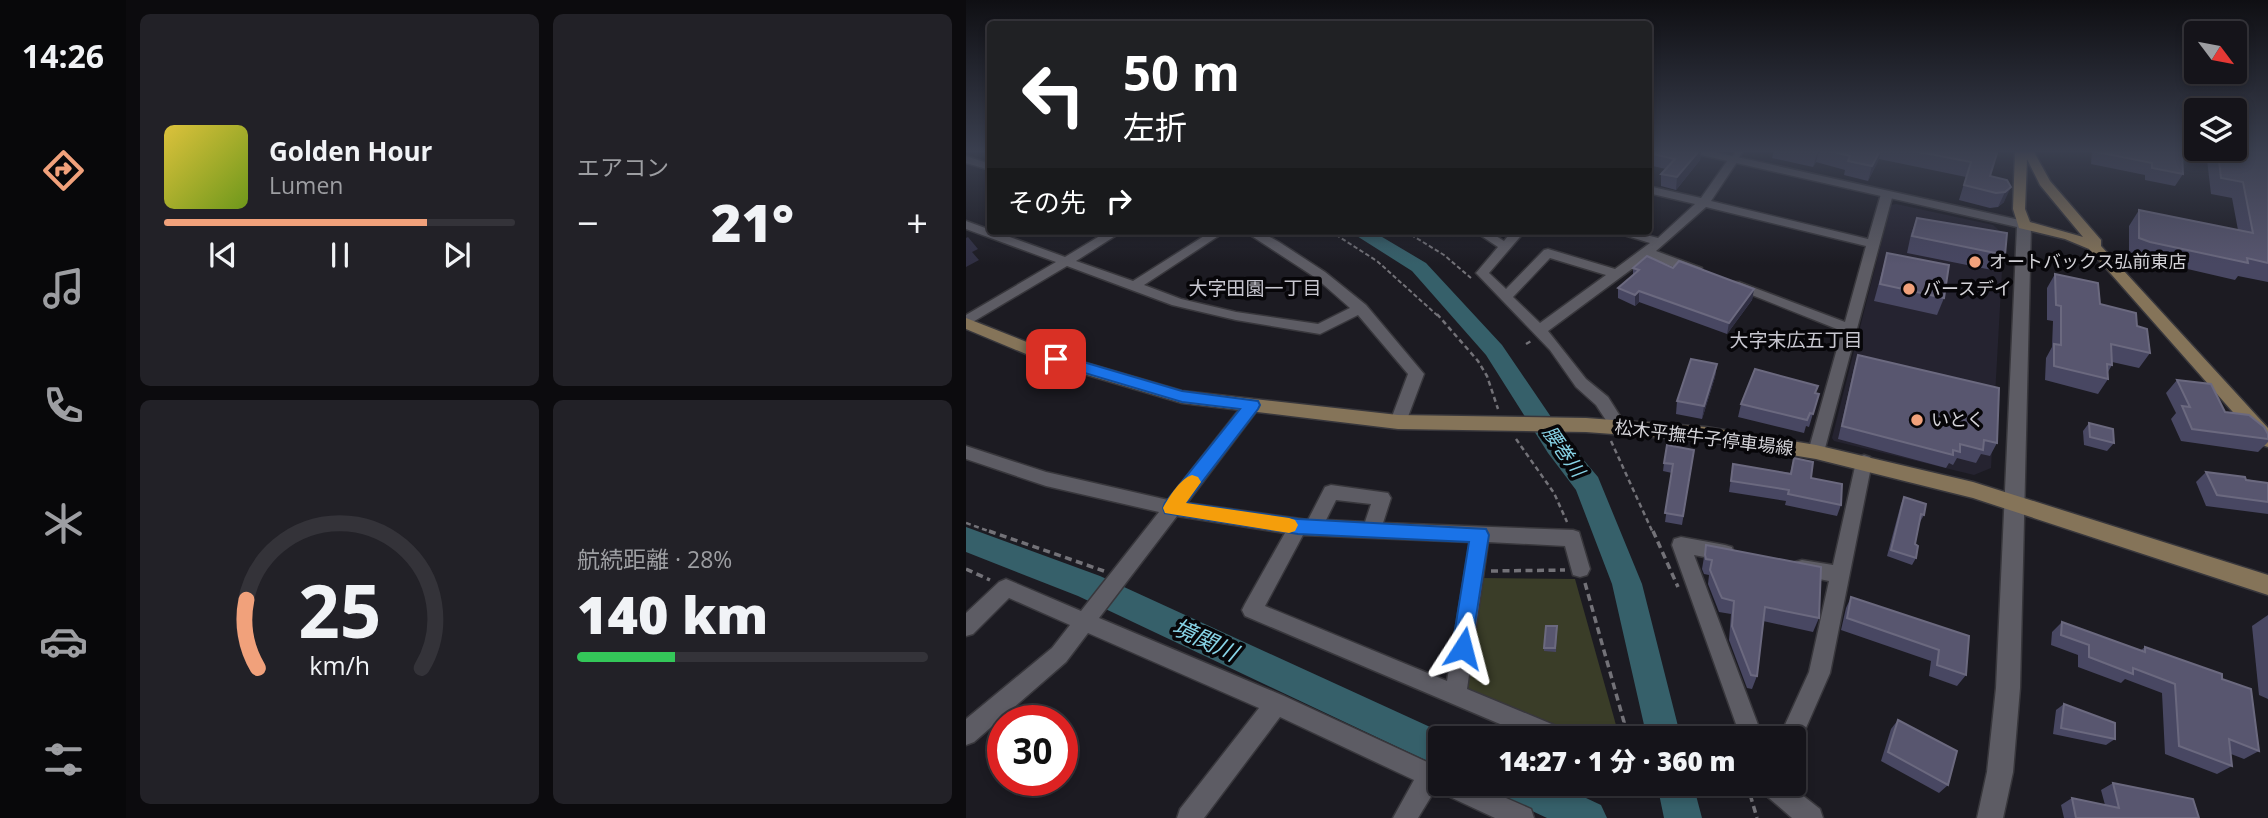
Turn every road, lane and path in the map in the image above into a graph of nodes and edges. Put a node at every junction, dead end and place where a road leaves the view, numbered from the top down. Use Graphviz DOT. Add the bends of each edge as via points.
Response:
graph roads {
  1 [pos="1713,189"];
  2 [pos="1868,189"];
  3 [pos="2028,189"];
  4 [pos="2050,189"];
  5 [pos="1652,190"];
  6 [pos="1887,194"];
  7 [pos="1704,202"];
  8 [pos="966,225"];
  9 [pos="2024,225"];
  10 [pos="987,233"];
  11 [pos="992,235"];
  12 [pos="1010,235"];
  13 [pos="1110,235"];
  14 [pos="1214,235"];
  15 [pos="1257,235"];
  16 [pos="1336,235"];
  17 [pos="1411,235"];
  18 [pos="1486,235"];
  19 [pos="1515,235"];
  20 [pos="1633,235"];
  21 [pos="1416,238"];
  22 [pos="1002,239"];
  23 [pos="1411,241"];
  24 [pos="1660,242"];
  25 [pos="1872,244"];
  26 [pos="1504,246"];
  27 [pos="1647,252"];
  28 [pos="2102,253"];
  29 [pos="1066,262"];
  30 [pos="1617,274"];
  31 [pos="1474,281"];
  32 [pos="1133,288"];
  33 [pos="1506,297"];
  34 [pos="1361,309"];
  35 [pos="966,322"];
  36 [pos="1850,329"];
  37 [pos="1533,331"];
  38 [pos="1526,344"];
  39 [pos="1252,405"];
  40 [pos="1398,422"];
  41 [pos="1513,424"];
  42 [pos="1604,426"];
  43 [pos="2268,440"];
  44 [pos="966,452"];
  45 [pos="1816,452"];
  46 [pos="1864,462"];
  47 [pos="2014,503"];
  48 [pos="1172,508"];
  49 [pos="966,523"];
  50 [pos="1306,527"];
  51 [pos="1372,530"];
  52 [pos="1480,535"];
  53 [pos="1573,538"];
  54 [pos="1747,558"];
  55 [pos="1787,565"];
  56 [pos="966,569"];
  57 [pos="1474,571"];
  58 [pos="1578,571"];
  59 [pos="1841,575"];
  60 [pos="1119,578"];
  61 [pos="2268,586"];
  62 [pos="1678,587"];
  63 [pos="1006,588"];
  64 [pos="1088,620"];
  65 [pos="966,627"];
  66 [pos="1456,694"];
  67 [pos="1276,704"];
  68 [pos="1530,726"];
  69 [pos="1624,726"];
  70 [pos="1748,726"];
  71 [pos="1795,726"];
  72 [pos="966,734"];
  73 [pos="1428,774"];
  74 [pos="1428,793"];
  75 [pos="1475,796"];
  76 [pos="1751,796"];
  77 [pos="1784,796"];
  78 [pos="1189,818"];
  79 [pos="1405,818"];
  80 [pos="1522,818"];
  81 [pos="1757,818"];
  82 [pos="1811,818"];
  83 [pos="1990,818"];
  1 -- 7 [label="street"];
  2 -- 6 [label="street"];
  3 -- 9 [label="main road"];
  4 -- 28 [label="main road"];
  5 -- 7 [label="street"];
  6 -- 9 [label="street"];
  6 -- 25 [label="street"];
  7 -- 24 [label="street"];
  7 -- 25 [label="street"];
  8 -- 10 [label="street"];
  9 -- 28 [label="main road" via="2084,241"];
  9 -- 47 [label="street"];
  11 -- 22 [label="street"];
  12 -- 22 [label="street"];
  13 -- 29 [label="street"];
  14 -- 32 [label="street"];
  15 -- 34 [label="street" via="1309,267"];
  16 -- 41 [label="path" via="1429,304 1478,361"];
  17 -- 21 [label="path"];
  18 -- 26 [label="street"];
  19 -- 26 [label="street"];
  20 -- 24 [label="street"];
  21 -- 23 [label="path"];
  21 -- 31 [label="path"];
  22 -- 29 [label="street"];
  24 -- 27 [label="street"];
  25 -- 36 [label="street"];
  26 -- 33 [label="street" via="1482,273"];
  27 -- 30 [label="street"];
  27 -- 36 [label="street"];
  28 -- 43 [label="main road"];
  29 -- 32 [label="street"];
  29 -- 35 [label="street"];
  30 -- 33 [label="street" via="1548,253"];
  30 -- 37 [label="street"];
  32 -- 34 [label="street" via="1236,316 1320,329"];
  33 -- 37 [label="street"];
  34 -- 40 [label="street" via="1416,374"];
  35 -- 39 [label="main road, 松木平撫牛子停車場線" via="1126,382 1182,397"];
  36 -- 45 [label="street"];
  37 -- 38 [label="path" via="1533,340"];
  37 -- 42 [label="street" via="1602,401"];
  39 -- 40 [label="main road, 松木平撫牛子停車場線"];
  39 -- 48 [label="street"];
  40 -- 41 [label="main road, 松木平撫牛子停車場線"];
  41 -- 42 [label="main road, 松木平撫牛子停車場線"];
  41 -- 53 [label="path" via="1554,493"];
  42 -- 45 [label="main road, 松木平撫牛子停車場線" via="1706,434"];
  42 -- 62 [label="path"];
  44 -- 48 [label="street" via="1046,479"];
  45 -- 46 [label="main road, 松木平撫牛子停車場線"];
  46 -- 47 [label="main road, 松木平撫牛子停車場線"];
  46 -- 59 [label="street"];
  47 -- 61 [label="main road, 松木平撫牛子停車場線"];
  47 -- 83 [label="street" via="2008,688 2000,772"];
  48 -- 50 [label="street"];
  48 -- 60 [label="street"];
  49 -- 60 [label="path"];
  50 -- 51 [label="street"];
  50 -- 51 [label="street" via="1331,492 1382,498"];
  50 -- 66 [label="street" via="1252,610"];
  51 -- 52 [label="street"];
  52 -- 53 [label="street"];
  52 -- 57 [label="street"];
  53 -- 58 [label="street"];
  54 -- 70 [label="street" via="1681,545"];
  55 -- 59 [label="street"];
  56 -- 63 [label="path"];
  57 -- 58 [label="path"];
  57 -- 66 [label="street"];
  58 -- 69 [label="path"];
  59 -- 71 [label="street" via="1819,673"];
  60 -- 64 [label="street"];
  63 -- 64 [label="street"];
  63 -- 65 [label="street"];
  64 -- 67 [label="street"];
  64 -- 72 [label="street" via="1059,656"];
  66 -- 68 [label="street"];
  67 -- 73 [label="street"];
  67 -- 78 [label="street"];
  74 -- 79 [label="street"];
  75 -- 80 [label="street"];
  76 -- 81 [label="path"];
  77 -- 82 [label="street"];
}
